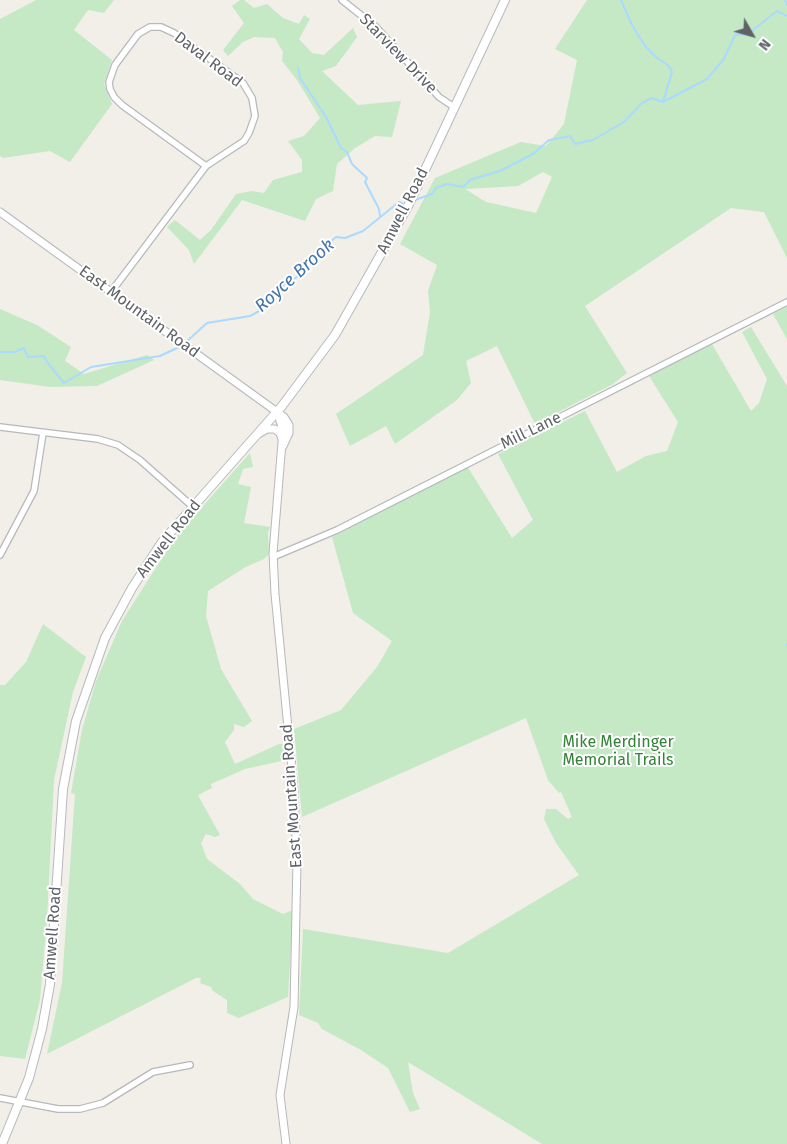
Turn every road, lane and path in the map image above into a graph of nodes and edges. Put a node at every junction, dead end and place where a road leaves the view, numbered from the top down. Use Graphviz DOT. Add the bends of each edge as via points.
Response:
graph roads {
  1 [pos="342,0"];
  2 [pos="504,0"];
  3 [pos="454,107"];
  4 [pos="206,166"];
  5 [pos="0,212"];
  6 [pos="111,292"];
  7 [pos="787,302"];
  8 [pos="277,412"];
  9 [pos="0,427"];
  10 [pos="43,432"];
  11 [pos="257,434"];
  12 [pos="282,443"];
  13 [pos="192,506"];
  14 [pos="0,554"];
  15 [pos="274,557"];
  16 [pos="190,1065"];
  17 [pos="0,1098"];
  18 [pos="20,1102"];
  19 [pos="2,1144"];
  20 [pos="286,1144"];
  1 -- 3 [label="street, Starview Drive" via="376,27 439,97"];
  2 -- 3 [label="main road, Amwell Road"];
  3 -- 8 [label="main road, Amwell Road" via="408,206 362,291 316,363"];
  4 -- 4 [label="street, Daval Road" via="122,105 110,89 115,65 138,34 150,27 161,27 174,33 243,83 252,98 254,116 249,133 238,146"];
  4 -- 6 [label="street, Daval Road"];
  5 -- 6 [label="street, East Mountain Road"];
  6 -- 8 [label="street, East Mountain Road"];
  7 -- 15 [label="street, Mill Lane" via="337,530"];
  8 -- 11 [label="main road, Amwell Road"];
  8 -- 12 [label="street, East Mountain Road" via="289,425 289,433"];
  9 -- 10 [label="street"];
  10 -- 13 [label="street" via="118,445"];
  10 -- 14 [label="street" via="34,491"];
  11 -- 12 [label="street" via="275,429"];
  11 -- 13 [label="main road, Amwell Road"];
  12 -- 15 [label="street, East Mountain Road"];
  13 -- 18 [label="main road, Amwell Road" via="162,542 132,588 96,661 79,712 63,789 49,993 34,1062"];
  15 -- 20 [label="street, East Mountain Road" via="297,861 294,1007 280,1095"];
  16 -- 18 [label="street" via="153,1072 110,1099 89,1107 67,1110"];
  17 -- 18 [label="street"];
  18 -- 19 [label="main road, Amwell Road"];
}
